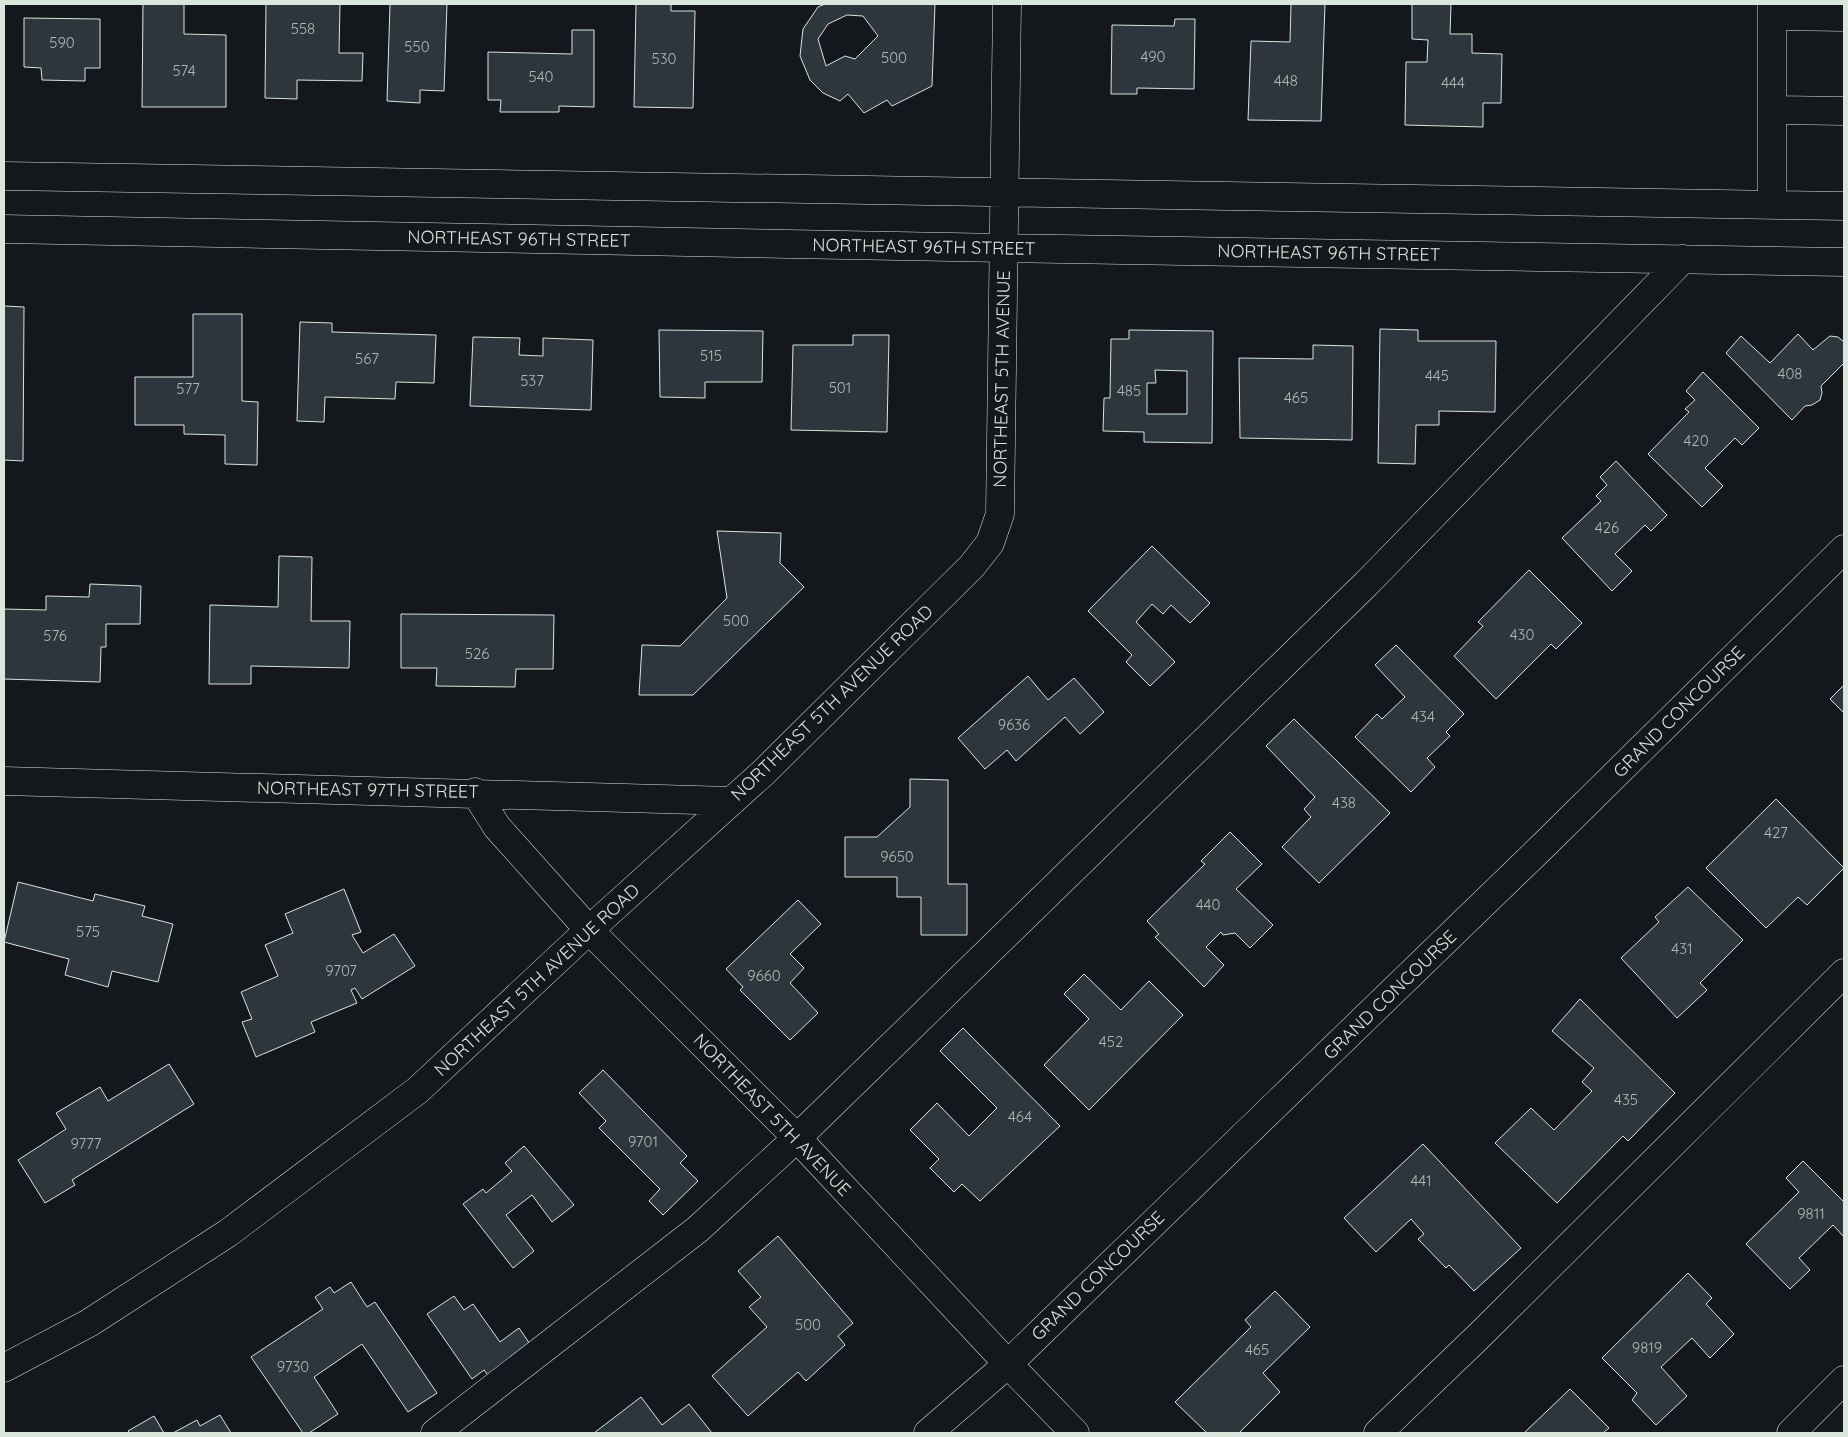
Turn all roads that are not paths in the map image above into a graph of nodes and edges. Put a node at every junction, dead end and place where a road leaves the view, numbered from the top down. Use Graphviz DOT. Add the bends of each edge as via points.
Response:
graph roads {
  1 [pos="1007,4"];
  2 [pos="1772,10"];
  3 [pos="1844,16"];
  4 [pos="1772,110"];
  5 [pos="1844,111"];
  6 [pos="4,176"];
  7 [pos="1006,191"];
  8 [pos="1772,205"];
  9 [pos="1844,206"];
  10 [pos="4,229"];
  11 [pos="1005,248"];
  12 [pos="1683,259"];
  13 [pos="1844,262"];
  14 [pos="1000,514"];
  15 [pos="1844,549"];
  16 [pos="4,781"];
  17 [pos="475,792"];
  18 [pos="732,801"];
  19 [pos="589,930"];
  20 [pos="1844,973"];
  21 [pos="797,1138"];
  22 [pos="1008,1364"];
  23 [pos="4,1368"];
  24 [pos="1844,1380"];
  25 [pos="435,1433"];
  26 [pos="928,1433"];
  27 [pos="1075,1433"];
  28 [pos="1378,1433"];
  29 [pos="1791,1433"];
  1 -- 7 [label="street, NORTHEAST 5TH AVENUE"];
  2 -- 3 [label="street"];
  2 -- 4 [label="street"];
  4 -- 5 [label="street"];
  4 -- 8 [label="street"];
  6 -- 7 [label="street"];
  7 -- 8 [label="street"];
  7 -- 11 [label="street, NORTHEAST 5TH AVENUE"];
  8 -- 9 [label="street"];
  10 -- 11 [label="street, NORTHEAST 96TH STREET"];
  11 -- 12 [label="street, NORTHEAST 96TH STREET"];
  11 -- 14 [label="street, NORTHEAST 5TH AVENUE"];
  12 -- 13 [label="street, NORTHEAST 96TH STREET"];
  12 -- 21 [label="street" via="1366,584"];
  14 -- 18 [label="street, NORTHEAST 5TH AVENUE ROAD" via="990,543 972,566"];
  15 -- 22 [label="street, GRAND CONCOURSE"];
  16 -- 17 [label="street, NORTHEAST 97TH STREET"];
  17 -- 18 [label="street, NORTHEAST 97TH STREET"];
  17 -- 19 [label="street, NORTHEAST 5TH AVENUE" via="497,827"];
  18 -- 19 [label="street, NORTHEAST 5TH AVENUE ROAD"];
  19 -- 21 [label="street, NORTHEAST 5TH AVENUE"];
  19 -- 23 [label="street, NORTHEAST 5TH AVENUE ROAD" via="418,1090 228,1233 89,1323"];
  20 -- 28 [label="street"];
  21 -- 22 [label="street, NORTHEAST 5TH AVENUE"];
  21 -- 25 [label="street" via="698,1229"];
  22 -- 26 [label="street, GRAND CONCOURSE"];
  22 -- 27 [label="street, NORTHEAST 5TH AVENUE"];
  24 -- 29 [label="street"];
}
